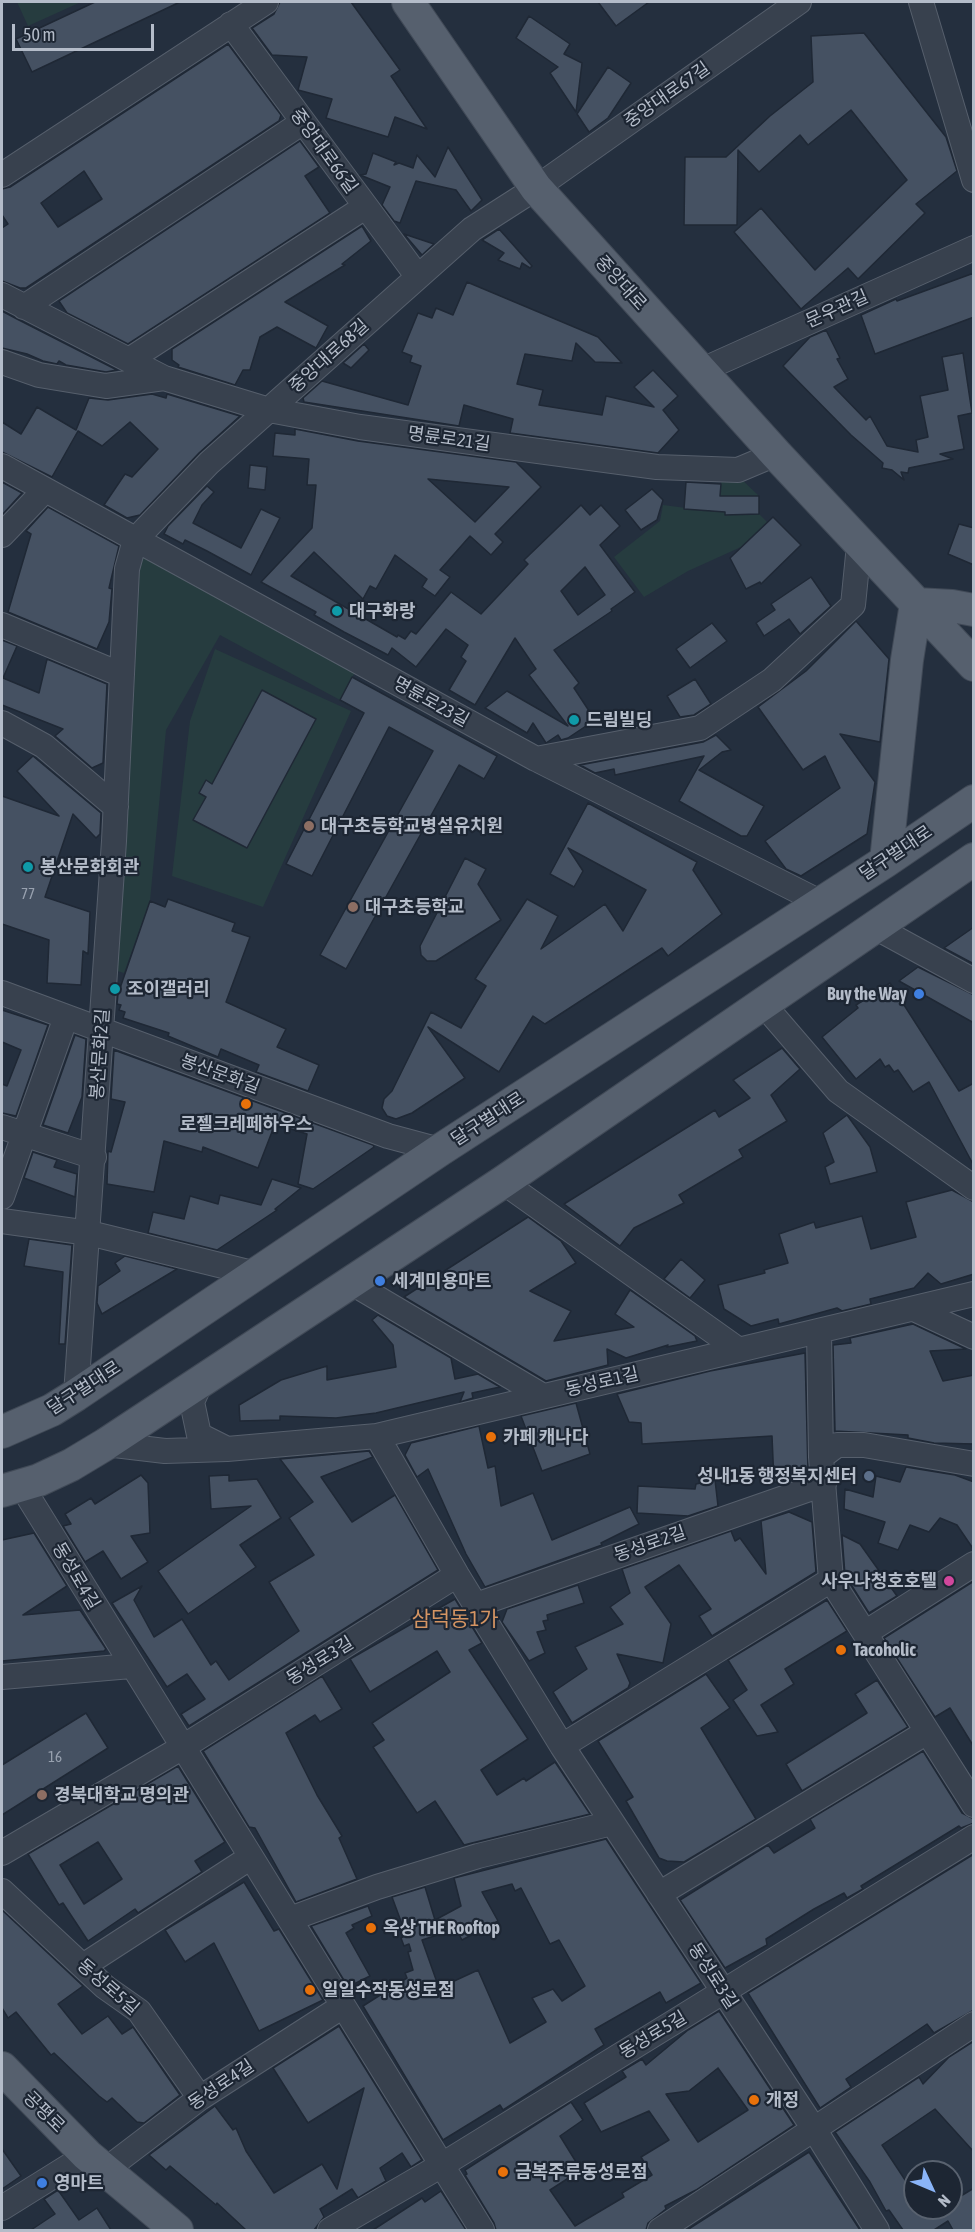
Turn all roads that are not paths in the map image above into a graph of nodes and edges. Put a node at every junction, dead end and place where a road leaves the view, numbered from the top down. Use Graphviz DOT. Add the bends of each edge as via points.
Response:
graph roads {
  1 [pos="266,2"];
  2 [pos="408,2"];
  3 [pos="799,2"];
  4 [pos="921,2"];
  5 [pos="231,24"];
  6 [pos="303,122"];
  7 [pos="2,175"];
  8 [pos="974,180"];
  9 [pos="536,188"];
  10 [pos="365,207"];
  11 [pos="974,248"];
  12 [pos="418,277"];
  13 [pos="2,295"];
  14 [pos="24,307"];
  15 [pos="129,360"];
  16 [pos="2,362"];
  17 [pos="700,371"];
  18 [pos="164,378"];
  19 [pos="269,410"];
  20 [pos="776,454"];
  21 [pos="2,466"];
  22 [pos="45,490"];
  23 [pos="2,535"];
  24 [pos="135,540"];
  25 [pos="860,545"];
  26 [pos="916,604"];
  27 [pos="974,610"];
  28 [pos="2,625"];
  29 [pos="974,665"];
  30 [pos="122,675"];
  31 [pos="2,723"];
  32 [pos="536,759"];
  33 [pos="974,801"];
  34 [pos="116,807"];
  35 [pos="974,859"];
  36 [pos="886,861"];
  37 [pos="943,879"];
  38 [pos="974,884"];
  39 [pos="822,903"];
  40 [pos="875,927"];
  41 [pos="974,981"];
  42 [pos="2,993"];
  43 [pos="764,1005"];
  44 [pos="66,1017"];
  45 [pos="102,1031"];
  46 [pos="2,1127"];
  47 [pos="24,1134"];
  48 [pos="440,1150"];
  49 [pos="94,1157"];
  50 [pos="503,1182"];
  51 [pos="974,1188"];
  52 [pos="2,1197"];
  53 [pos="2,1221"];
  54 [pos="89,1233"];
  55 [pos="256,1274"];
  56 [pos="352,1283"];
  57 [pos="974,1294"];
  58 [pos="914,1309"];
  59 [pos="819,1331"];
  60 [pos="974,1337"];
  61 [pos="739,1350"];
  62 [pos="201,1382"];
  63 [pos="76,1395"];
  64 [pos="543,1396"];
  65 [pos="8,1430"];
  66 [pos="377,1436"];
  67 [pos="106,1444"];
  68 [pos="227,1449"];
  69 [pos="821,1457"];
  70 [pos="964,1463"];
  71 [pos="824,1484"];
  72 [pos="11,1488"];
  73 [pos="974,1564"];
  74 [pos="457,1575"];
  75 [pos="831,1580"];
  76 [pos="476,1605"];
  77 [pos="865,1634"];
  78 [pos="131,1666"];
  79 [pos="2,1677"];
  80 [pos="927,1732"];
  81 [pos="562,1746"];
  82 [pos="183,1747"];
  83 [pos="974,1805"];
  84 [pos="612,1823"];
  85 [pos="974,1837"];
  86 [pos="2,1853"];
  87 [pos="251,1857"];
  88 [pos="2,1891"];
  89 [pos="659,1894"];
  90 [pos="290,1919"];
  91 [pos="83,1966"];
  92 [pos="724,1992"];
  93 [pos="343,2006"];
  94 [pos="974,2024"];
  95 [pos="2,2068"];
  96 [pos="200,2098"];
  97 [pos="814,2129"];
  98 [pos="95,2163"];
  99 [pos="442,2165"];
  100 [pos="2,2208"];
  101 [pos="177,2230"];
  102 [pos="330,2230"];
  103 [pos="482,2230"];
  104 [pos="660,2230"];
  105 [pos="877,2230"];
  1 -- 5 [label="street"];
  2 -- 9 [label="main road, 중앙대로"];
  3 -- 9 [label="street, 중앙대로67길"];
  4 -- 8 [label="street"];
  5 -- 6 [label="street, 중앙대로66길"];
  5 -- 7 [label="street"];
  6 -- 10 [label="street, 중앙대로66길"];
  6 -- 14 [label="street"];
  9 -- 12 [label="street, 중앙대로68길" via="472,229"];
  9 -- 17 [label="main road, 중앙대로"];
  10 -- 12 [label="street, 중앙대로66길"];
  10 -- 15 [label="street"];
  11 -- 17 [label="street, 문우관길"];
  12 -- 19 [label="street, 중앙대로68길"];
  13 -- 14 [label="street, 명륜로21길"];
  14 -- 15 [label="street, 명륜로21길"];
  15 -- 18 [label="street, 명륜로21길"];
  16 -- 18 [label="street" via="39,375 106,386"];
  17 -- 20 [label="main road, 중앙대로"];
  18 -- 19 [label="street, 명륜로21길"];
  19 -- 20 [label="street, 명륜로21길" via="360,427 657,466 738,470"];
  19 -- 24 [label="street, 중앙대로68길" via="209,463"];
  20 -- 25 [label="main road, 중앙대로"];
  21 -- 22 [label="street, 명륜로23길"];
  22 -- 23 [label="street"];
  22 -- 24 [label="street, 명륜로23길"];
  24 -- 30 [label="street, 봉산문화2길" via="127,569"];
  24 -- 32 [label="street, 명륜로23길"];
  25 -- 26 [label="main road, 중앙대로"];
  25 -- 32 [label="street" via="853,605 772,681 700,728"];
  26 -- 27 [label="main road"];
  26 -- 29 [label="main road, 중앙대로"];
  26 -- 36 [label="main road"];
  28 -- 30 [label="street"];
  30 -- 34 [label="street, 봉산문화2길"];
  31 -- 34 [label="street" via="44,746"];
  32 -- 39 [label="street, 명륜로23길"];
  33 -- 36 [label="main road, 달구벌대로"];
  34 -- 45 [label="street, 봉산문화2길"];
  35 -- 37 [label="main road"];
  36 -- 39 [label="main road, 달구벌대로"];
  37 -- 38 [label="main road"];
  37 -- 40 [label="main road"];
  39 -- 48 [label="main road, 달구벌대로"];
  40 -- 41 [label="street"];
  40 -- 43 [label="main road"];
  42 -- 44 [label="street, 봉산문화길"];
  43 -- 50 [label="main road"];
  43 -- 51 [label="street" via="838,1091"];
  44 -- 45 [label="street, 봉산문화길"];
  44 -- 47 [label="street"];
  45 -- 48 [label="street, 봉산문화길" via="388,1136"];
  45 -- 49 [label="street, 봉산문화2길"];
  46 -- 47 [label="street"];
  47 -- 49 [label="street"];
  47 -- 52 [label="street"];
  48 -- 55 [label="main road, 달구벌대로"];
  49 -- 54 [label="street, 봉산문화2길"];
  50 -- 56 [label="main road"];
  50 -- 61 [label="street"];
  53 -- 54 [label="street"];
  54 -- 55 [label="street"];
  54 -- 63 [label="street, 봉산문화2길"];
  55 -- 63 [label="main road, 달구벌대로"];
  56 -- 62 [label="main road"];
  56 -- 64 [label="street"];
  57 -- 58 [label="street, 동성로1길"];
  58 -- 59 [label="street, 동성로1길"];
  58 -- 60 [label="street"];
  59 -- 61 [label="street, 동성로1길"];
  59 -- 69 [label="street"];
  61 -- 64 [label="street, 동성로1길"];
  62 -- 67 [label="main road"];
  62 -- 68 [label="street" via="192,1402 199,1435"];
  63 -- 65 [label="main road, 달구벌대로"];
  64 -- 66 [label="street, 동성로1길"];
  66 -- 68 [label="street, 동성로1길"];
  66 -- 74 [label="street, 동성로3길"];
  67 -- 68 [label="street, 동성로1길" via="165,1451"];
  67 -- 72 [label="main road" via="71,1466"];
  69 -- 70 [label="street" via="837,1445 864,1445"];
  69 -- 71 [label="street"];
  71 -- 75 [label="street"];
  71 -- 76 [label="street, 동성로2길"];
  72 -- 78 [label="street, 동성로4길"];
  73 -- 77 [label="street"];
  74 -- 76 [label="street, 동성로3길"];
  74 -- 82 [label="street, 동성로3길"];
  75 -- 77 [label="street"];
  75 -- 81 [label="street"];
  76 -- 81 [label="street, 동성로3길"];
  77 -- 80 [label="street"];
  78 -- 79 [label="street"];
  78 -- 82 [label="street, 동성로4길"];
  80 -- 83 [label="street"];
  80 -- 89 [label="street"];
  81 -- 84 [label="street, 동성로3길"];
  82 -- 86 [label="street"];
  82 -- 87 [label="street, 동성로4길"];
  84 -- 89 [label="street, 동성로3길"];
  84 -- 90 [label="street" via="478,1856 376,1887"];
  85 -- 92 [label="street, 동성로5길"];
  87 -- 90 [label="street, 동성로4길"];
  87 -- 91 [label="street"];
  88 -- 91 [label="street, 동성로5길"];
  89 -- 92 [label="street, 동성로3길"];
  90 -- 93 [label="street, 동성로4길"];
  91 -- 96 [label="street, 동성로5길" via="139,2011"];
  92 -- 97 [label="street, 동성로3길"];
  92 -- 99 [label="street, 동성로5길"];
  93 -- 96 [label="street, 동성로4길"];
  93 -- 99 [label="street, 동성로4길"];
  94 -- 97 [label="street"];
  95 -- 98 [label="main road, 공평로"];
  96 -- 98 [label="street, 동성로4길"];
  97 -- 104 [label="street"];
  97 -- 105 [label="street, 동성로3길"];
  98 -- 100 [label="street"];
  98 -- 101 [label="main road, 공평로"];
  99 -- 102 [label="street, 동성로5길"];
  99 -- 103 [label="street, 동성로4길"];
}
